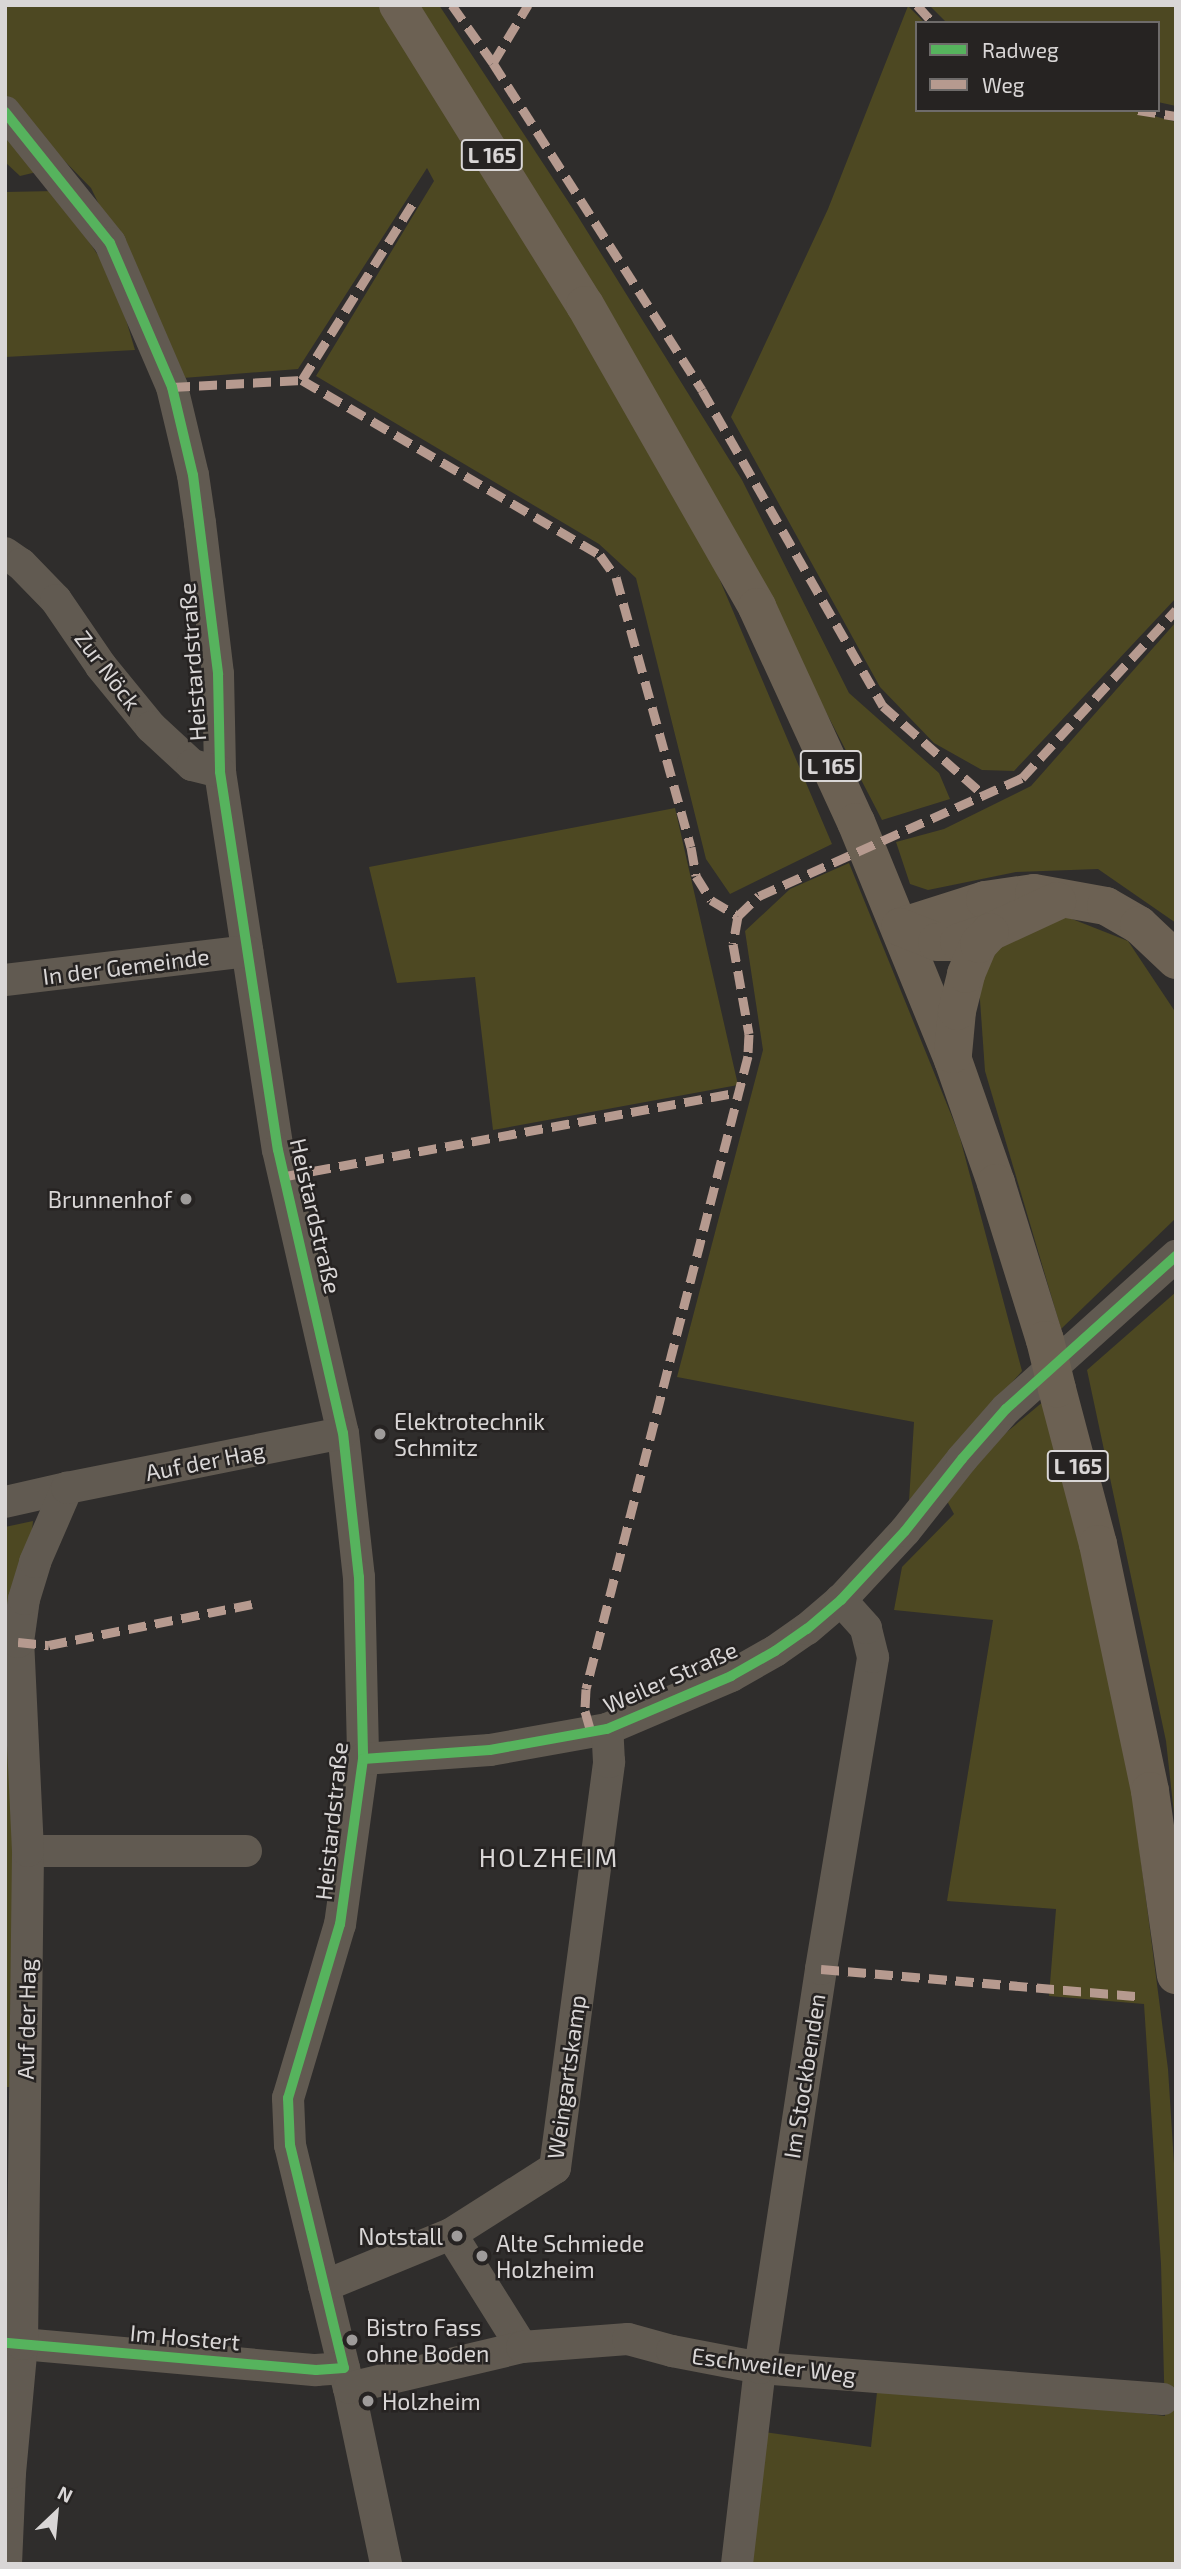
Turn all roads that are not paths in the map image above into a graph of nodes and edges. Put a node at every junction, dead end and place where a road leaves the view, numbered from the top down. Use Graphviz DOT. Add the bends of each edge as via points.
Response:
graph roads {
  1 [pos="398,5"];
  2 [pos="5,112"];
  3 [pos="5,553"];
  4 [pos="220,772"];
  5 [pos="1063,899"];
  6 [pos="900,927"];
  7 [pos="990,932"];
  8 [pos="247,951"];
  9 [pos="1176,960"];
  10 [pos="5,980"];
  11 [pos="953,1060"];
  12 [pos="1176,1256"];
  13 [pos="343,1433"];
  14 [pos="67,1488"];
  15 [pos="5,1502"];
  16 [pos="841,1600"];
  17 [pos="12,1634"];
  18 [pos="607,1729"];
  19 [pos="363,1759"];
  20 [pos="28,1851"];
  21 [pos="246,1851"];
  22 [pos="1176,1975"];
  23 [pos="452,2234"];
  24 [pos="324,2286"];
  25 [pos="22,2344"];
  26 [pos="522,2347"];
  27 [pos="760,2368"];
  28 [pos="346,2378"];
  29 [pos="1163,2399"];
  30 [pos="6,2564"];
  31 [pos="386,2564"];
  32 [pos="737,2564"];
  1 -- 6 [label="main road, L 165" via="614,353 757,607"];
  2 -- 4 [label="street, Heistardstraße" via="110,243 172,387 202,536 218,674"];
  3 -- 4 [label="street, Zur Nöck" via="56,600 151,727 192,765"];
  4 -- 8 [label="street, Heistardstraße"];
  5 -- 6 [label="main road" via="1011,894"];
  5 -- 7 [label="main road"];
  5 -- 9 [label="main road" via="1093,902 1125,915"];
  6 -- 7 [label="main road" via="947,943"];
  6 -- 11 [label="main road, L 165"];
  7 -- 11 [label="main road, L 165" via="979,944 964,982"];
  8 -- 10 [label="street, In der Gemeinde"];
  8 -- 13 [label="street, Heistardstraße" via="278,1150"];
  11 -- 22 [label="main road, L 165, bridge" via="1045,1340 1098,1544 1150,1791"];
  12 -- 16 [label="street, Weiler Straße" via="1006,1409"];
  13 -- 14 [label="street, Auf der Hag"];
  13 -- 19 [label="street, Heistardstraße" via="359,1577"];
  14 -- 15 [label="street, Auf der Hag"];
  14 -- 17 [label="street, Auf der Hag" via="35,1562"];
  16 -- 18 [label="street, Weiler Straße" via="807,1629 731,1676"];
  16 -- 27 [label="street, Im Stockbenden" via="866,1628 873,1657"];
  17 -- 20 [label="street, Auf der Hag"];
  18 -- 19 [label="street, Weiler Straße" via="490,1750"];
  18 -- 23 [label="street, Weingartskamp" via="609,1762 555,2168"];
  19 -- 24 [label="street, Heistardstraße" via="340,1924 288,2098 290,2145"];
  20 -- 21 [label="street"];
  20 -- 25 [label="street, Auf der Hag"];
  23 -- 24 [label="street, Weingartskamp"];
  23 -- 26 [label="street"];
  24 -- 28 [label="street, Heistardstraße"];
  25 -- 28 [label="street, Im Hostert" via="316,2370"];
  25 -- 30 [label="street, Auf der Hag"];
  26 -- 27 [label="street, Eschweiler Weg" via="628,2339"];
  26 -- 28 [label="street, Eschweiler Weg"];
  27 -- 29 [label="street, Eschweiler Weg"];
  27 -- 32 [label="street, Im Stockbenden"];
  28 -- 31 [label="street, Heistardstraße"];
}
